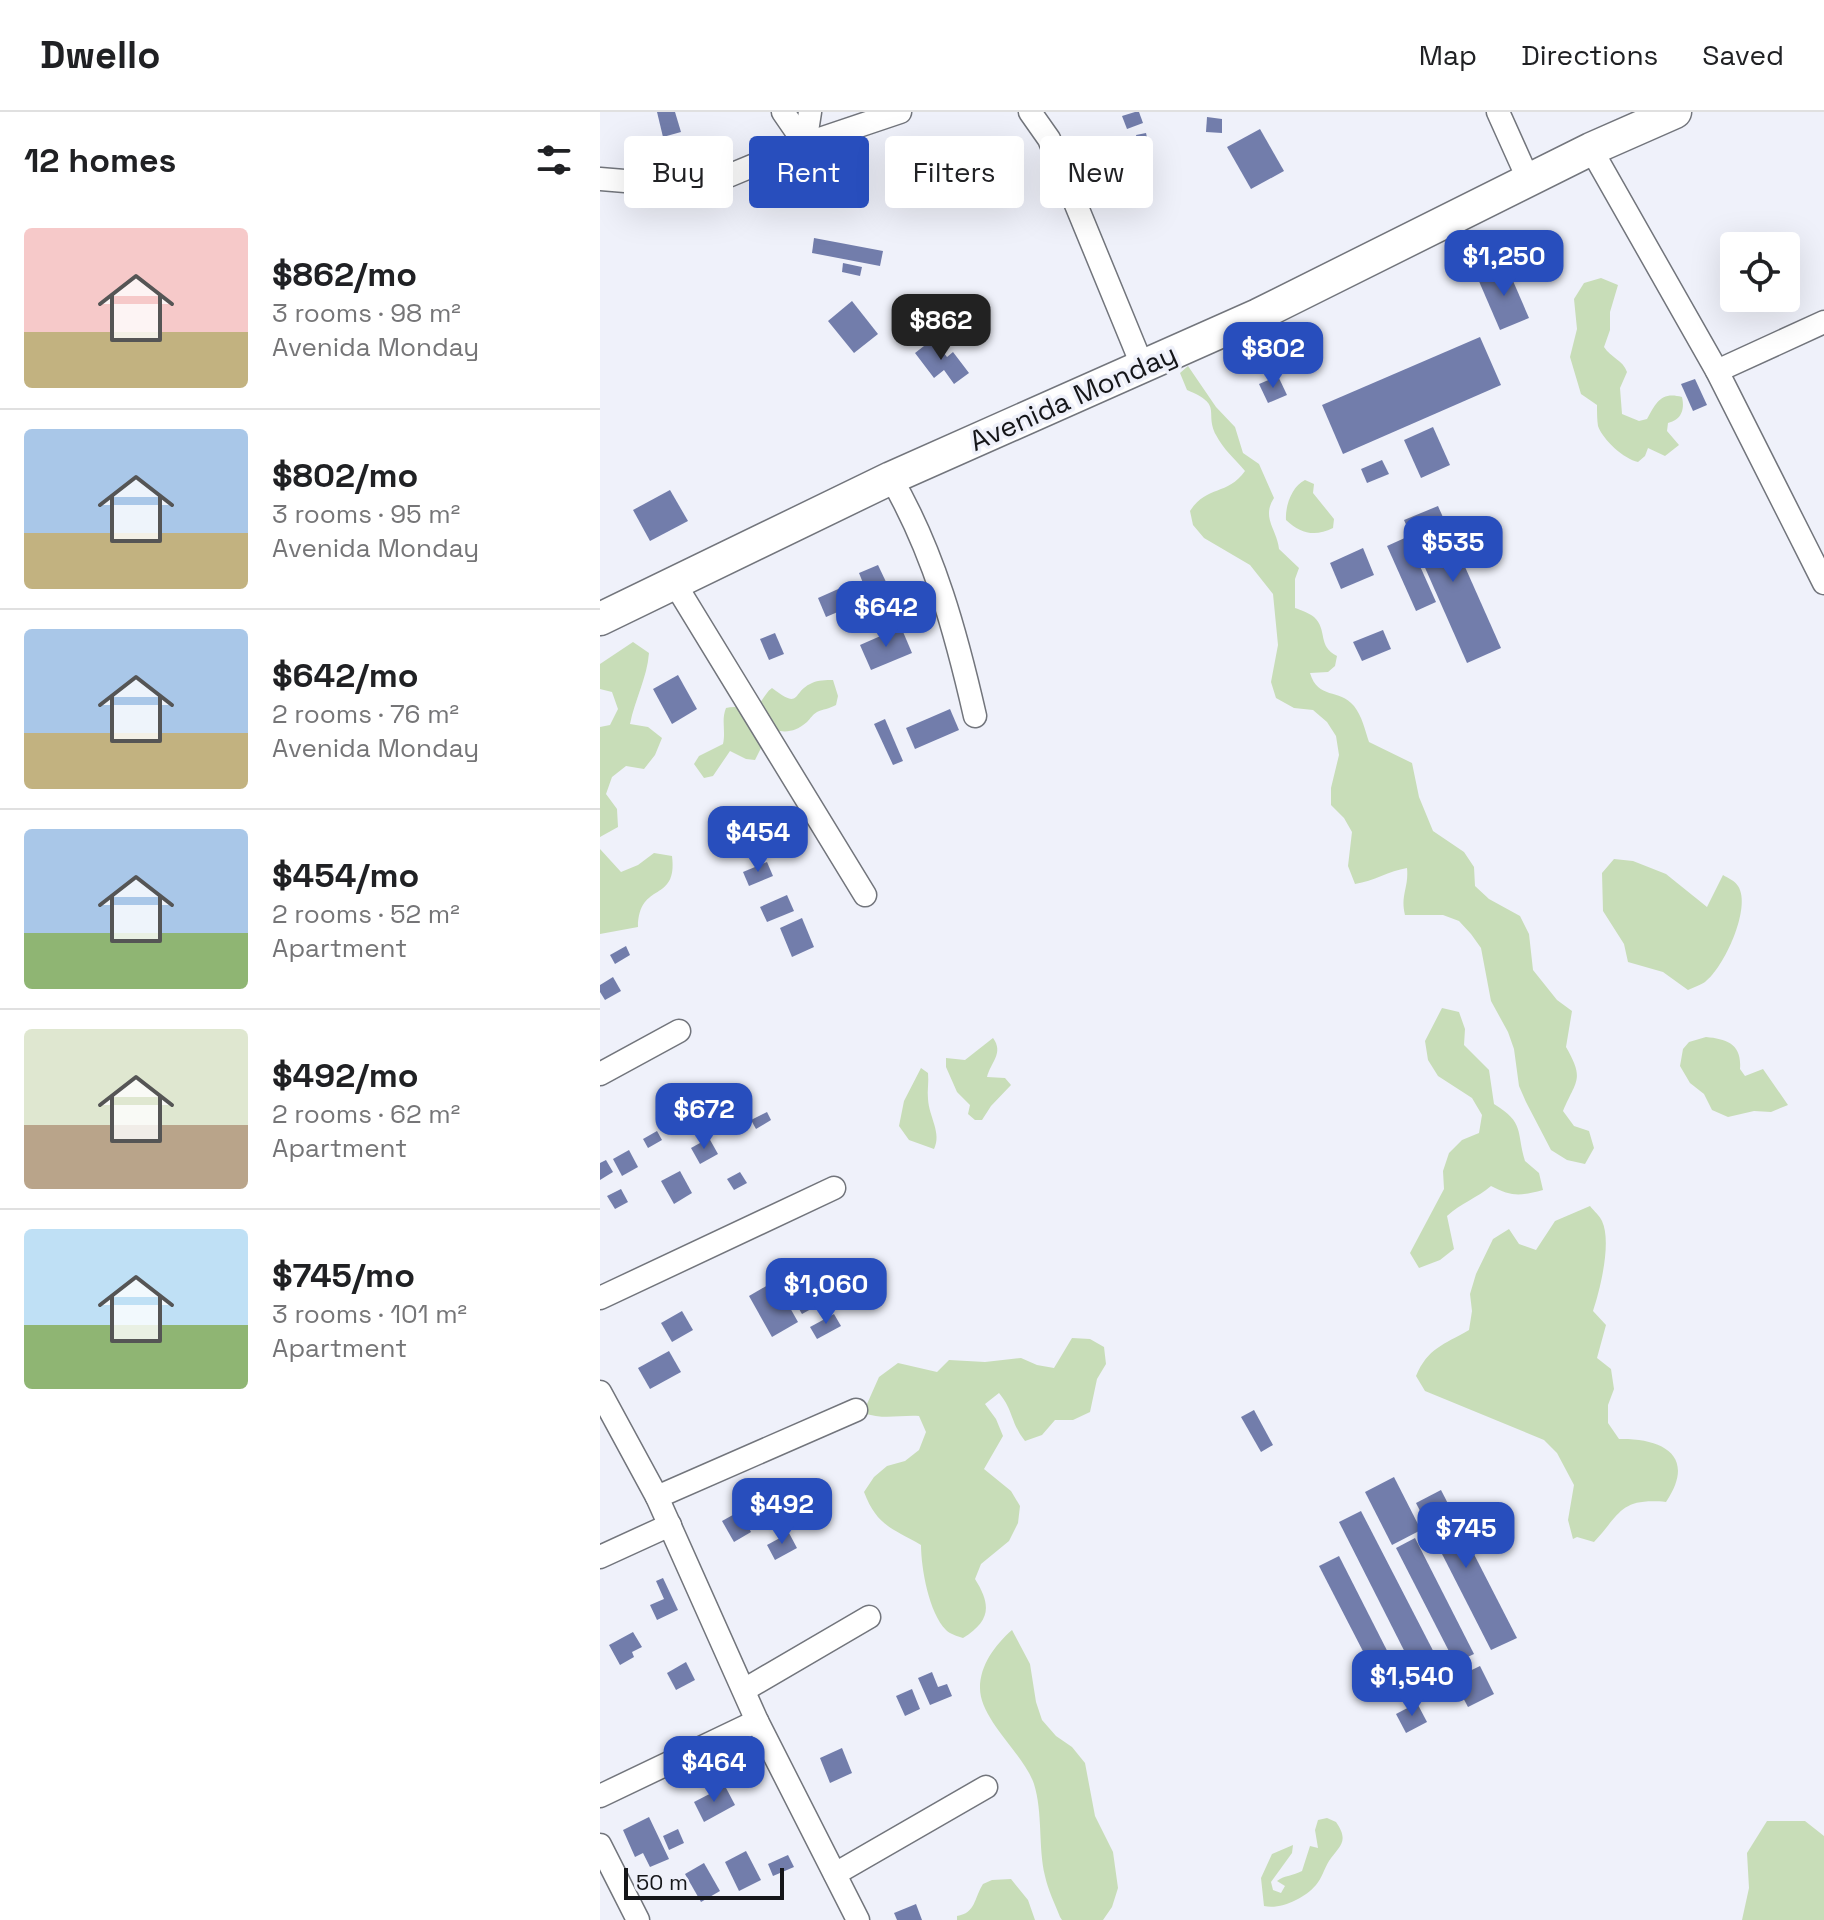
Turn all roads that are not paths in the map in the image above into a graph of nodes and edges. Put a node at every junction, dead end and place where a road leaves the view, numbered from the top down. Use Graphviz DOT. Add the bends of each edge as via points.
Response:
graph roads {
  1 [pos="783,112"];
  2 [pos="810,112"];
  3 [pos="900,112"];
  4 [pos="1030,112"];
  5 [pos="1498,112"];
  6 [pos="1675,112"];
  7 [pos="800,136"];
  8 [pos="806,136"];
  9 [pos="829,136"];
  10 [pos="1591,149"];
  11 [pos="749,167"];
  12 [pos="600,179"];
  13 [pos="1529,181"];
  14 [pos="1824,322"];
  15 [pos="1142,365"];
  16 [pos="1717,371"];
  17 [pos="891,478"];
  18 [pos="1824,583"];
  19 [pos="675,584"];
  20 [pos="600,619"];
  21 [pos="975,716"];
  22 [pos="865,895"];
  23 [pos="679,1031"];
  24 [pos="600,1074"];
  25 [pos="834,1188"];
  26 [pos="600,1298"];
  27 [pos="600,1392"];
  28 [pos="856,1410"];
  29 [pos="657,1497"];
  30 [pos="670,1525"];
  31 [pos="600,1557"];
  32 [pos="869,1617"];
  33 [pos="744,1690"];
  34 [pos="757,1721"];
  35 [pos="986,1787"];
  36 [pos="600,1796"];
  37 [pos="602,1855"];
  38 [pos="835,1874"];
  39 [pos="849,1917"];
  40 [pos="638,1920"];
  1 -- 7 [label="street"];
  2 -- 8 [label="street"];
  3 -- 9 [label="street"];
  4 -- 15 [label="street" via="1049,139"];
  5 -- 13 [label="street"];
  6 -- 10 [label="main road, Avenida Monday"];
  10 -- 13 [label="main road, Avenida Monday"];
  10 -- 16 [label="street"];
  11 -- 12 [label="street" via="716,181 673,185"];
  13 -- 15 [label="main road, Avenida Monday" via="1258,315"];
  14 -- 16 [label="street"];
  15 -- 17 [label="main road, Avenida Monday"];
  16 -- 18 [label="street"];
  17 -- 19 [label="main road, Avenida Monday"];
  17 -- 21 [label="street" via="936,571"];
  19 -- 20 [label="main road, Avenida Monday"];
  19 -- 22 [label="street"];
  23 -- 24 [label="street"];
  25 -- 26 [label="street"];
  27 -- 29 [label="street"];
  28 -- 29 [label="street"];
  29 -- 30 [label="street"];
  30 -- 31 [label="street"];
  30 -- 33 [label="street"];
  32 -- 33 [label="street"];
  33 -- 34 [label="street"];
  34 -- 36 [label="street"];
  34 -- 38 [label="street"];
  35 -- 38 [label="street"];
  37 -- 40 [label="street"];
  38 -- 39 [label="street"];
}
